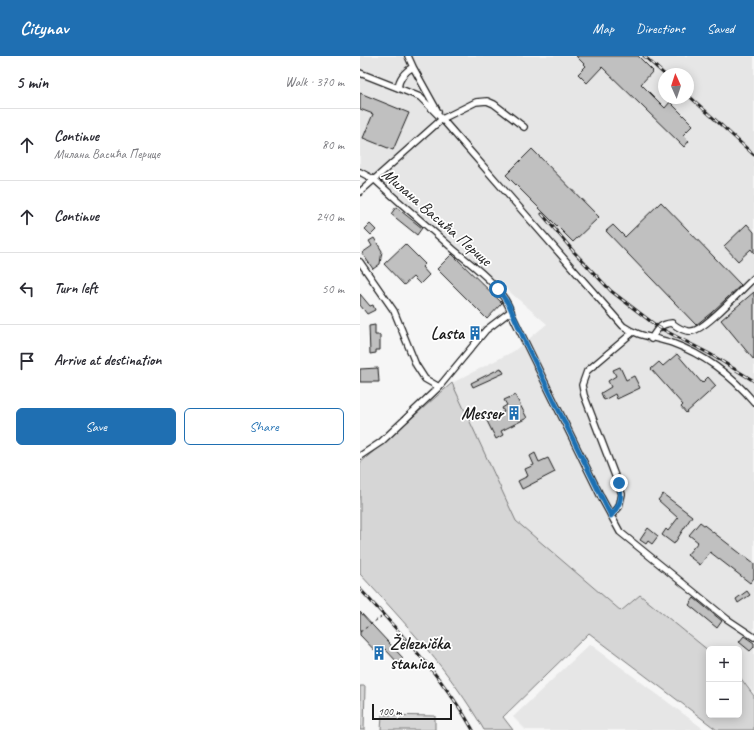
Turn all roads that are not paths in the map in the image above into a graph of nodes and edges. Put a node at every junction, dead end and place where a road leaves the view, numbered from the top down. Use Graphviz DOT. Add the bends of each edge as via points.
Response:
graph roads {
  1 [pos="408,56"];
  2 [pos="413,67"];
  3 [pos="360,73"];
  4 [pos="398,88"];
  5 [pos="442,119"];
  6 [pos="524,127"];
  7 [pos="360,172"];
  8 [pos="375,180"];
  9 [pos="360,192"];
  10 [pos="360,262"];
  11 [pos="754,278"];
  12 [pos="511,311"];
  13 [pos="632,332"];
  14 [pos="652,339"];
  15 [pos="438,387"];
  16 [pos="754,402"];
  17 [pos="360,456"];
  18 [pos="611,516"];
  19 [pos="754,637"];
  1 -- 2 [label="street"];
  2 -- 4 [label="street" via="405,72 398,82"];
  2 -- 5 [label="street"];
  3 -- 4 [label="street"];
  4 -- 5 [label="street" via="420,97"];
  5 -- 6 [label="street" via="476,102 488,101"];
  5 -- 8 [label="street"];
  5 -- 13 [label="street" via="623,326"];
  7 -- 8 [label="street, Милана Васића Перице"];
  8 -- 9 [label="street"];
  8 -- 12 [label="street, Милана Васића Перице" via="498,289"];
  10 -- 15 [label="street" via="394,311 416,365 425,379"];
  11 -- 14 [label="street" via="701,329 688,332 672,323 664,324 658,327"];
  12 -- 15 [label="street" via="486,330"];
  12 -- 18 [label="street, Милана Васића Перице"];
  13 -- 14 [label="street"];
  13 -- 18 [label="street" via="587,371 582,385 622,494 619,507"];
  14 -- 16 [label="street" via="672,343 721,369 738,383"];
  15 -- 17 [label="street" via="381,442"];
  18 -- 19 [label="street, Милана Васића Перице" via="620,532"];
}
